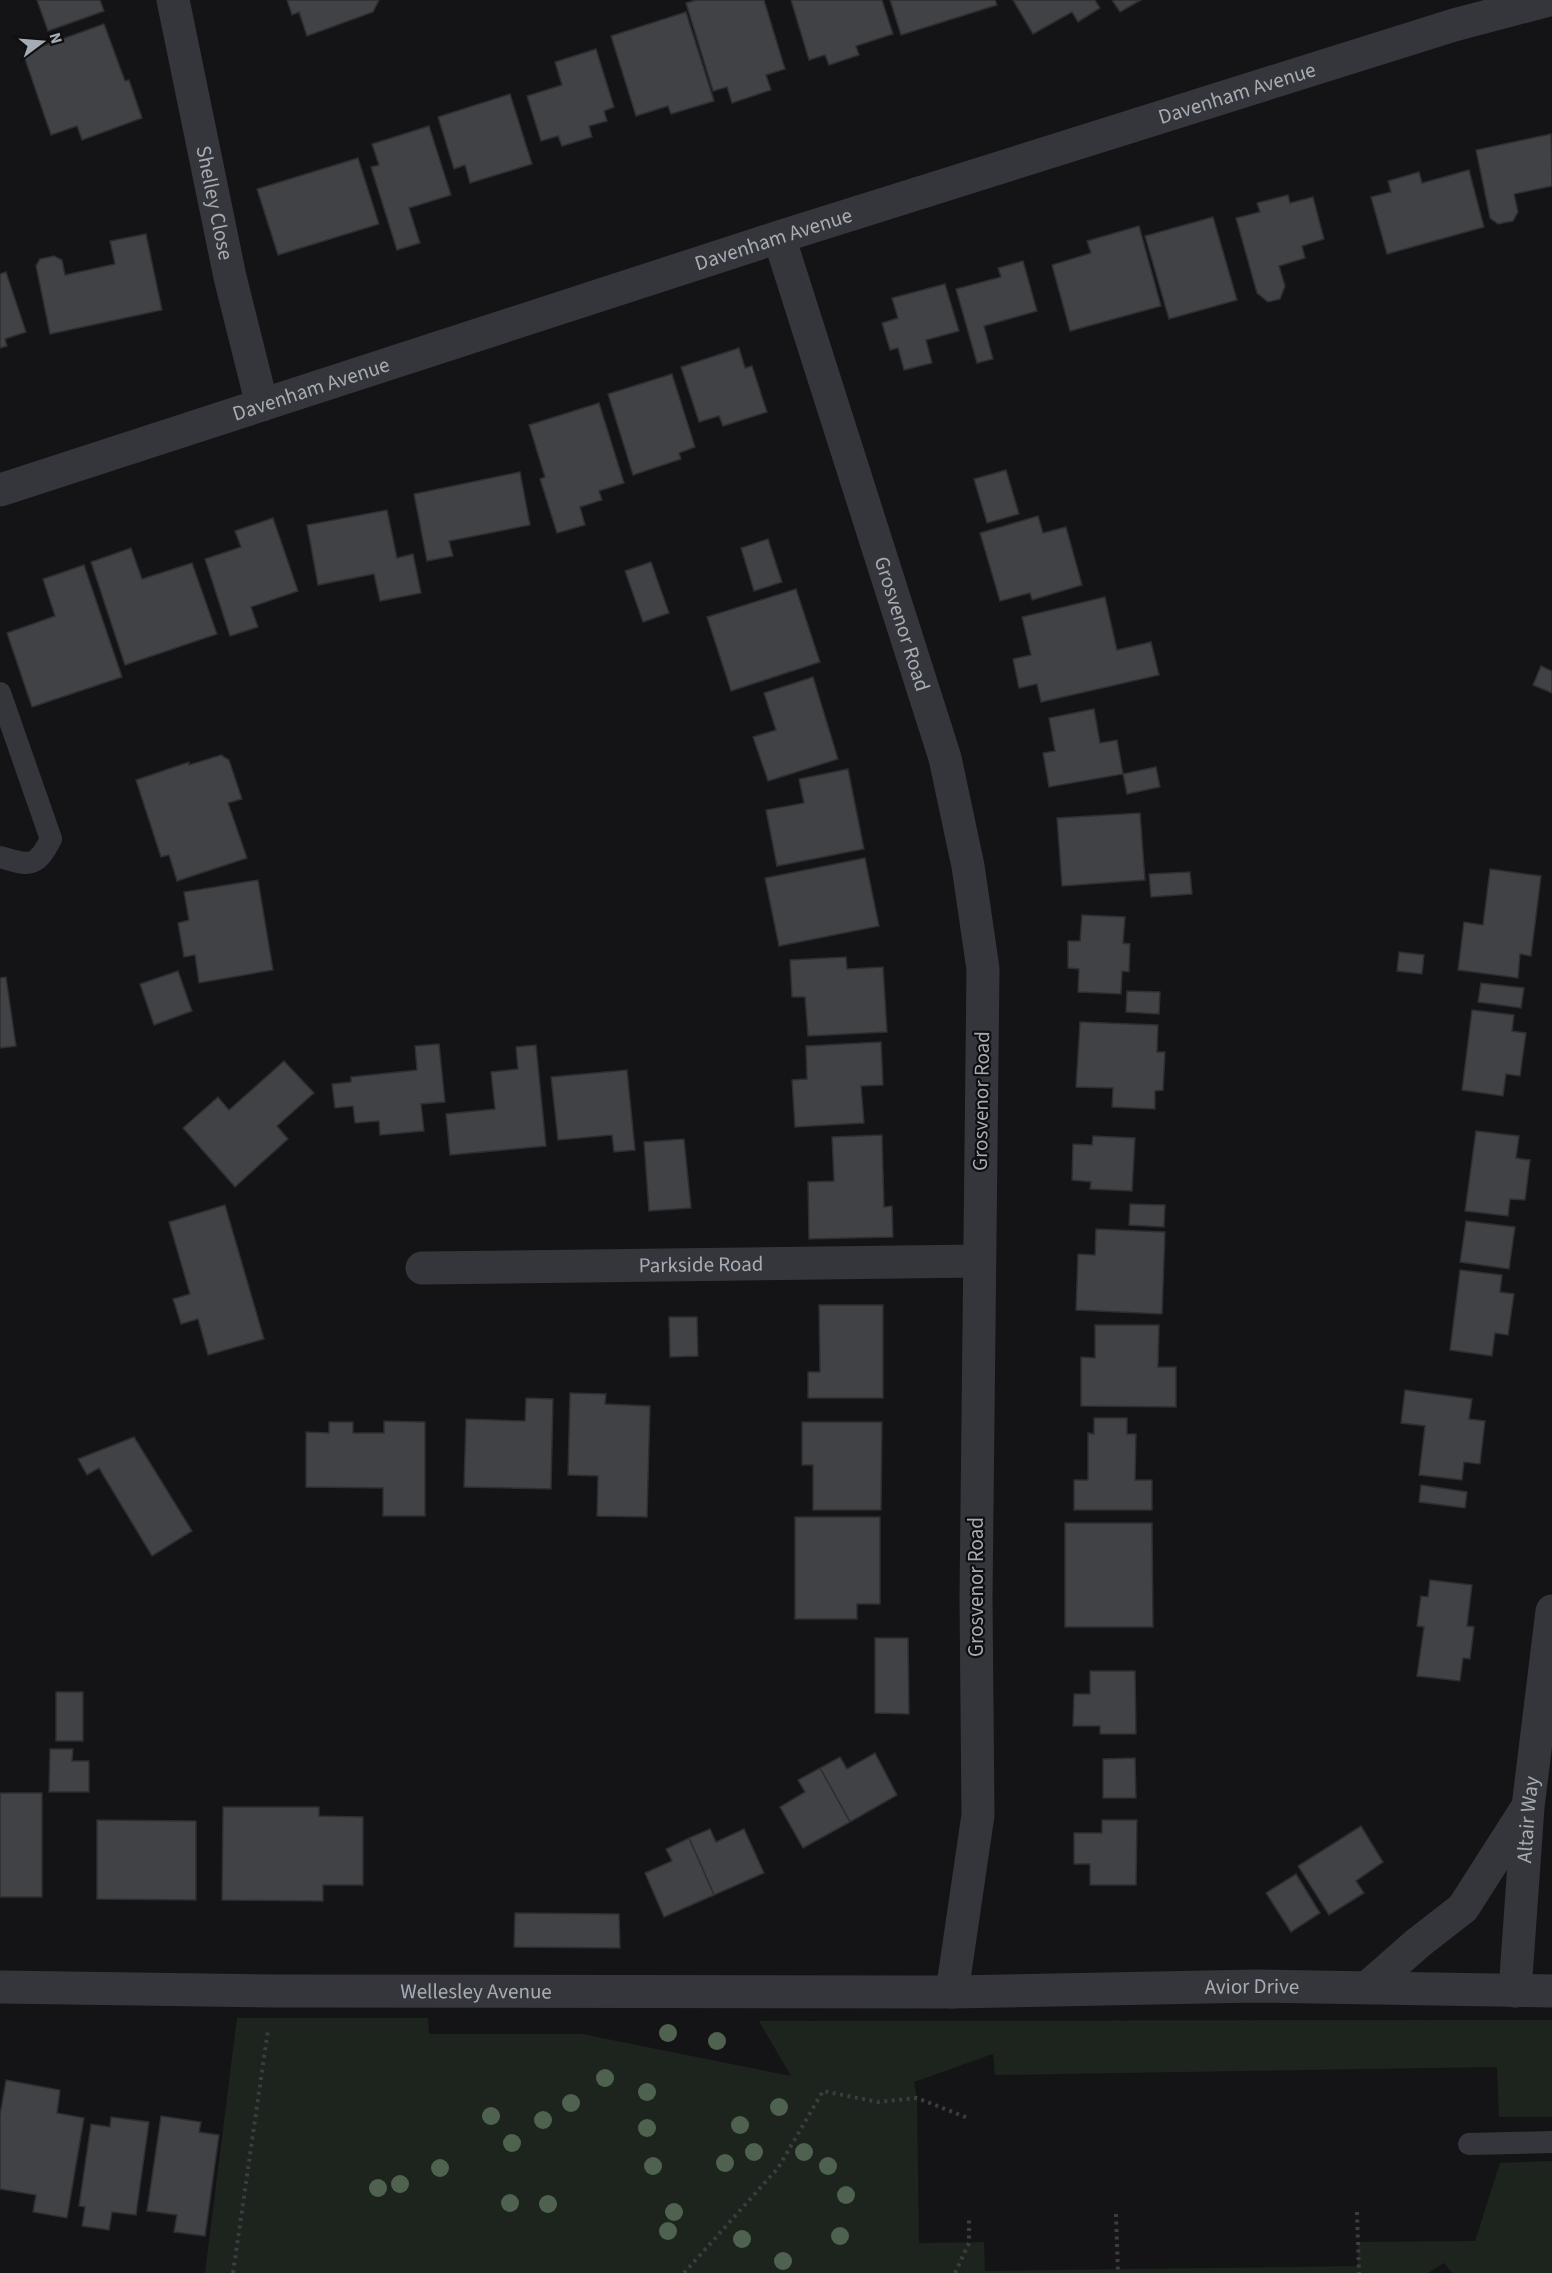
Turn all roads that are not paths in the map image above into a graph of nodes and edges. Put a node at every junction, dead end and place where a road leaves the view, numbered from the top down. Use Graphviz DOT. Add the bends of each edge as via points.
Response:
graph roads {
  1 [pos="173,0"];
  2 [pos="1549,0"];
  3 [pos="779,237"];
  4 [pos="262,405"];
  5 [pos="0,490"];
  6 [pos="0,693"];
  7 [pos="0,857"];
  8 [pos="979,1261"];
  9 [pos="422,1268"];
  10 [pos="1552,1611"];
  11 [pos="1528,1807"];
  12 [pos="1368,1987"];
  13 [pos="0,1988"];
  14 [pos="1515,1991"];
  15 [pos="1552,1991"];
  16 [pos="952,1992"];
  17 [pos="1552,2142"];
  18 [pos="1469,2144"];
  1 -- 4 [label="street, Shelley Close" via="230,277"];
  2 -- 3 [label="street, Davenham Avenue" via="1454,25"];
  3 -- 4 [label="street, Davenham Avenue"];
  3 -- 8 [label="street, Grosvenor Road" via="945,758 968,866 983,969"];
  4 -- 5 [label="street, Davenham Avenue"];
  6 -- 7 [label="lane" via="51,839 42,857 25,864"];
  8 -- 9 [label="street, Parkside Road"];
  8 -- 16 [label="street, Grosvenor Road" via="975,1598 978,1815"];
  10 -- 11 [label="street, Altair Way"];
  11 -- 12 [label="street" via="1463,1908"];
  11 -- 14 [label="street, Altair Way"];
  12 -- 14 [label="street, Avior Drive"];
  12 -- 16 [label="street, Avior Drive"];
  13 -- 16 [label="street, Wellesley Avenue"];
  14 -- 15 [label="street, Avior Drive"];
  17 -- 18 [label="lane"];
}
